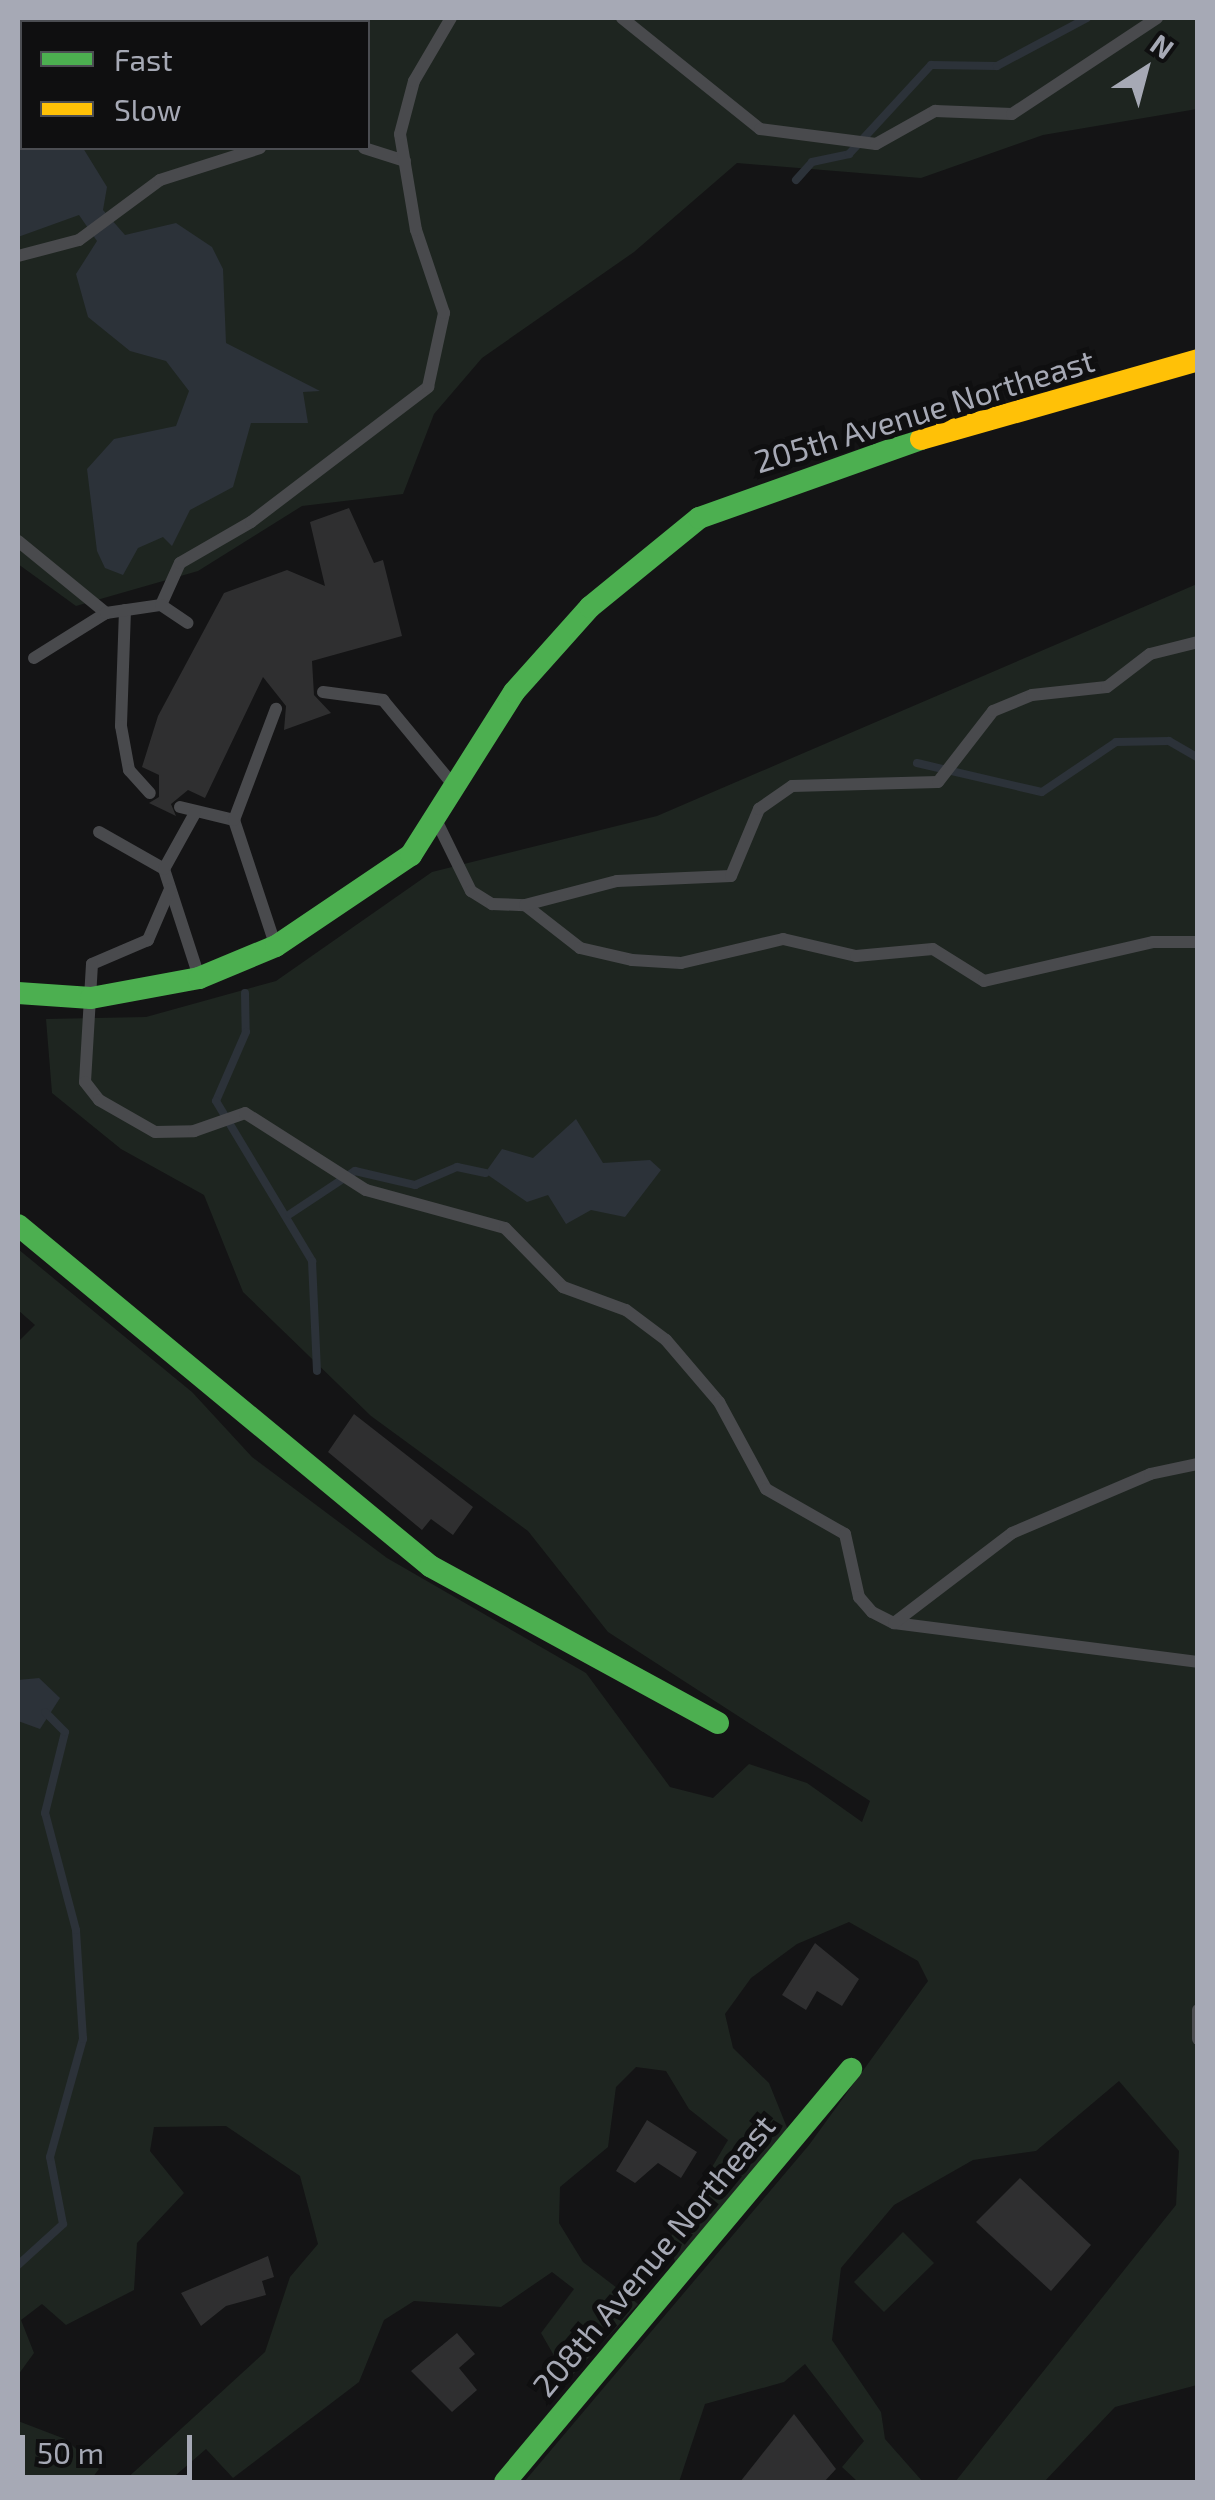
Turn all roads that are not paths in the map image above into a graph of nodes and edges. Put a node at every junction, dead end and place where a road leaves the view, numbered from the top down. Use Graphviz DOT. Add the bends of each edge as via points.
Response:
graph roads {
  1 [pos="450,18"];
  2 [pos="622,18"];
  3 [pos="1157,18"];
  4 [pos="254,150"];
  5 [pos="370,150"];
  6 [pos="405,160"];
  7 [pos="18,256"];
  8 [pos="1198,360"];
  9 [pos="18,541"];
  10 [pos="162,604"];
  11 [pos="125,610"];
  12 [pos="106,613"];
  13 [pos="188,624"];
  14 [pos="1198,642"];
  15 [pos="34,658"];
  16 [pos="323,692"];
  17 [pos="276,710"];
  18 [pos="457,791"];
  19 [pos="150,793"];
  20 [pos="180,806"];
  21 [pos="195,813"];
  22 [pos="234,820"];
  23 [pos="438,824"];
  24 [pos="99,832"];
  25 [pos="164,868"];
  26 [pos="170,889"];
  27 [pos="526,905"];
  28 [pos="1198,942"];
  29 [pos="276,946"];
  30 [pos="199,978"];
  31 [pos="18,993"];
  32 [pos="92,998"];
  33 [pos="18,1225"];
  34 [pos="1198,1464"];
  35 [pos="894,1624"];
  36 [pos="1198,1662"];
  37 [pos="718,1723"];
  38 [pos="1198,2010"];
  39 [pos="1198,2039"];
  40 [pos="852,2069"];
  41 [pos="505,2482"];
  1 -- 6 [label="lane" via="414,81 400,134"];
  2 -- 3 [label="lane" via="760,129 854,136 876,144 935,111 1012,114"];
  4 -- 7 [label="lane" via="160,180 79,240"];
  5 -- 6 [label="lane"];
  6 -- 10 [label="lane" via="444,313 428,386 251,522 180,563"];
  8 -- 18 [label="street, 205th Avenue Northeast" via="827,466 699,518 590,607 514,692"];
  9 -- 12 [label="lane"];
  10 -- 11 [label="lane"];
  10 -- 13 [label="lane"];
  11 -- 12 [label="lane"];
  11 -- 19 [label="lane" via="121,726 129,770"];
  12 -- 15 [label="lane"];
  14 -- 27 [label="lane" via="1150,654 1108,687 1032,695 993,712 956,769 909,787 852,779 792,786 759,809 731,876 617,881"];
  16 -- 18 [label="lane" via="383,700"];
  17 -- 22 [label="lane"];
  18 -- 23 [label="street, 205th Avenue Northeast"];
  20 -- 21 [label="lane"];
  21 -- 22 [label="lane"];
  21 -- 25 [label="lane"];
  22 -- 29 [label="lane"];
  23 -- 27 [label="lane" via="471,891 492,904"];
  23 -- 29 [label="street, 205th Avenue Northeast" via="411,856"];
  24 -- 25 [label="lane"];
  25 -- 26 [label="lane"];
  26 -- 30 [label="lane"];
  26 -- 32 [label="lane" via="148,940 92,964"];
  27 -- 28 [label="lane" via="580,948 632,960 681,962 783,938 856,956 933,949 984,981 1153,942"];
  29 -- 30 [label="street, 205th Avenue Northeast"];
  30 -- 32 [label="street, 205th Avenue Northeast"];
  31 -- 32 [label="street, 205th Avenue Northeast"];
  32 -- 35 [label="lane" via="85,1082 99,1100 155,1132 231,1114 271,1126 346,1178 506,1228 563,1287 626,1310 666,1340 719,1402 766,1490 845,1534 859,1596"];
  33 -- 37 [label="street" via="430,1566"];
  34 -- 35 [label="lane" via="1150,1474 1012,1533"];
  35 -- 36 [label="lane"];
  38 -- 39 [label="lane"];
  40 -- 41 [label="street, 208th Avenue Northeast"];
}
